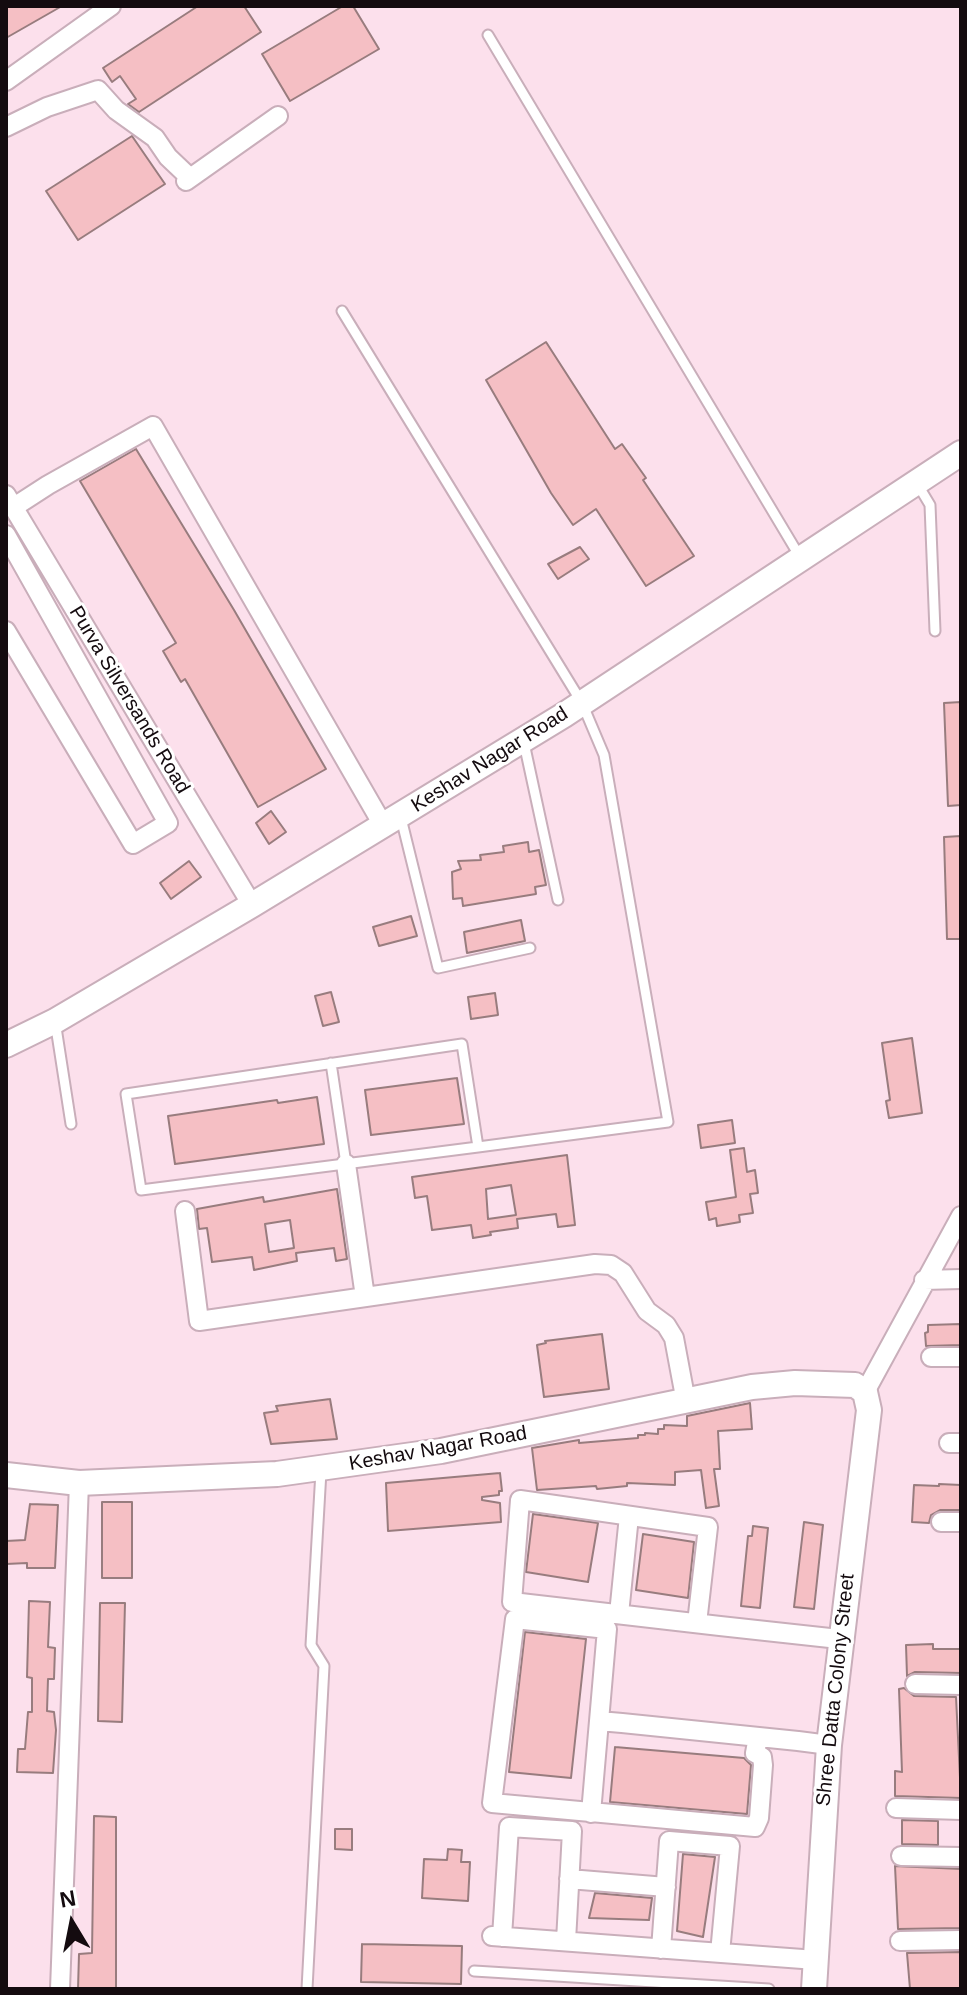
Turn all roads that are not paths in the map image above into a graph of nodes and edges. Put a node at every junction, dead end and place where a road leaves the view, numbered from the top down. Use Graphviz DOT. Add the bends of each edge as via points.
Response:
graph roads {
  1 [pos="100,9"];
  2 [pos="488,35"];
  3 [pos="6,81"];
  4 [pos="278,116"];
  5 [pos="6,127"];
  6 [pos="342,311"];
  7 [pos="961,453"];
  8 [pos="917,482"];
  9 [pos="10,501"];
  10 [pos="6,535"];
  11 [pos="801,558"];
  12 [pos="6,631"];
  13 [pos="935,631"];
  14 [pos="89,633"];
  15 [pos="69,646"];
  16 [pos="582,703"];
  17 [pos="523,740"];
  18 [pos="392,820"];
  19 [pos="558,900"];
  20 [pos="252,905"];
  21 [pos="530,948"];
  22 [pos="55,1021"];
  23 [pos="6,1045"];
  24 [pos="331,1063"];
  25 [pos="71,1124"];
  26 [pos="478,1147"];
  27 [pos="346,1164"];
  28 [pos="185,1211"];
  29 [pos="961,1216"];
  30 [pos="961,1279"];
  31 [pos="924,1280"];
  32 [pos="365,1297"];
  33 [pos="931,1357"];
  34 [pos="961,1357"];
  35 [pos="865,1392"];
  36 [pos="686,1402"];
  37 [pos="321,1468"];
  38 [pos="6,1475"];
  39 [pos="79,1483"];
  40 [pos="629,1516"];
  41 [pos="941,1522"];
  42 [pos="961,1522"];
  43 [pos="619,1614"];
  44 [pos="697,1623"];
  45 [pos="839,1639"];
  46 [pos="915,1684"];
  47 [pos="961,1685"];
  48 [pos="599,1721"];
  49 [pos="758,1737"];
  50 [pos="829,1745"];
  51 [pos="896,1808"];
  52 [pos="961,1810"];
  53 [pos="591,1813"];
  54 [pos="901,1856"];
  55 [pos="961,1857"];
  56 [pos="569,1879"];
  57 [pos="666,1887"];
  58 [pos="961,1940"];
  59 [pos="566,1941"];
  60 [pos="900,1941"];
  61 [pos="661,1949"];
  62 [pos="720,1953"];
  63 [pos="816,1960"];
  64 [pos="474,1971"];
  65 [pos="725,1987"];
  66 [pos="60,1989"];
  67 [pos="307,1989"];
  68 [pos="769,1989"];
  69 [pos="814,1989"];
  1 -- 3 [label="street"];
  2 -- 11 [label="lane"];
  4 -- 5 [label="street" via="186,181 188,176 155,138 98,90"];
  6 -- 16 [label="lane"];
  7 -- 8 [label="street, Keshav Nagar Road"];
  8 -- 11 [label="street, Keshav Nagar Road"];
  8 -- 13 [label="lane" via="930,505"];
  9 -- 14 [label="street, Purva Silversands Road"];
  9 -- 18 [label="street" via="153,426"];
  10 -- 15 [label="street"];
  11 -- 16 [label="street, Keshav Nagar Road"];
  12 -- 15 [label="street" via="133,844 168,823"];
  14 -- 15 [label="street"];
  14 -- 20 [label="street, Purva Silversands Road"];
  16 -- 17 [label="street, Keshav Nagar Road"];
  16 -- 26 [label="lane" via="604,755 668,1122"];
  17 -- 18 [label="street, Keshav Nagar Road"];
  17 -- 19 [label="lane"];
  18 -- 20 [label="street, Keshav Nagar Road"];
  18 -- 21 [label="lane" via="438,968"];
  20 -- 22 [label="street, Keshav Nagar Road"];
  22 -- 23 [label="street, Keshav Nagar Road"];
  22 -- 25 [label="lane"];
  24 -- 26 [label="lane" via="462,1044"];
  24 -- 27 [label="lane"];
  24 -- 27 [label="lane" via="126,1094 141,1190"];
  26 -- 27 [label="lane"];
  27 -- 32 [label="street"];
  28 -- 32 [label="street" via="199,1321"];
  29 -- 31 [label="street"];
  30 -- 31 [label="street"];
  31 -- 35 [label="street"];
  32 -- 36 [label="street" via="611,1265 674,1338"];
  33 -- 34 [label="street"];
  35 -- 36 [label="street, Keshav Nagar Road" via="855,1385 795,1383"];
  35 -- 45 [label="street, Shree Datta Colony Street" via="869,1410"];
  36 -- 37 [label="street, Keshav Nagar Road" via="441,1451"];
  37 -- 39 [label="street, Keshav Nagar Road"];
  37 -- 67 [label="lane" via="311,1645 324,1666"];
  38 -- 39 [label="street, Keshav Nagar Road"];
  39 -- 66 [label="street"];
  40 -- 43 [label="street"];
  40 -- 43 [label="street" via="520,1500 519,1506 512,1602"];
  40 -- 44 [label="street" via="708,1527"];
  41 -- 42 [label="street"];
  43 -- 44 [label="street"];
  44 -- 45 [label="street"];
  45 -- 50 [label="street, Shree Datta Colony Street"];
  46 -- 47 [label="street"];
  48 -- 49 [label="street"];
  48 -- 53 [label="street"];
  48 -- 53 [label="street" via="607,1629 515,1619 492,1803"];
  49 -- 50 [label="street"];
  49 -- 53 [label="street" via="755,1753 763,1765 755,1827"];
  50 -- 63 [label="street, Shree Datta Colony Street"];
  51 -- 52 [label="street"];
  54 -- 55 [label="street"];
  56 -- 57 [label="street"];
  56 -- 59 [label="street"];
  56 -- 59 [label="street" via="572,1831 509,1827 497,1936"];
  57 -- 61 [label="street"];
  57 -- 62 [label="street" via="669,1841 730,1846"];
  58 -- 60 [label="street"];
  59 -- 61 [label="street"];
  61 -- 62 [label="street"];
  62 -- 63 [label="street"];
  63 -- 69 [label="street, Shree Datta Colony Street"];
  64 -- 65 [label="lane"];
  65 -- 68 [label="lane"];
}
